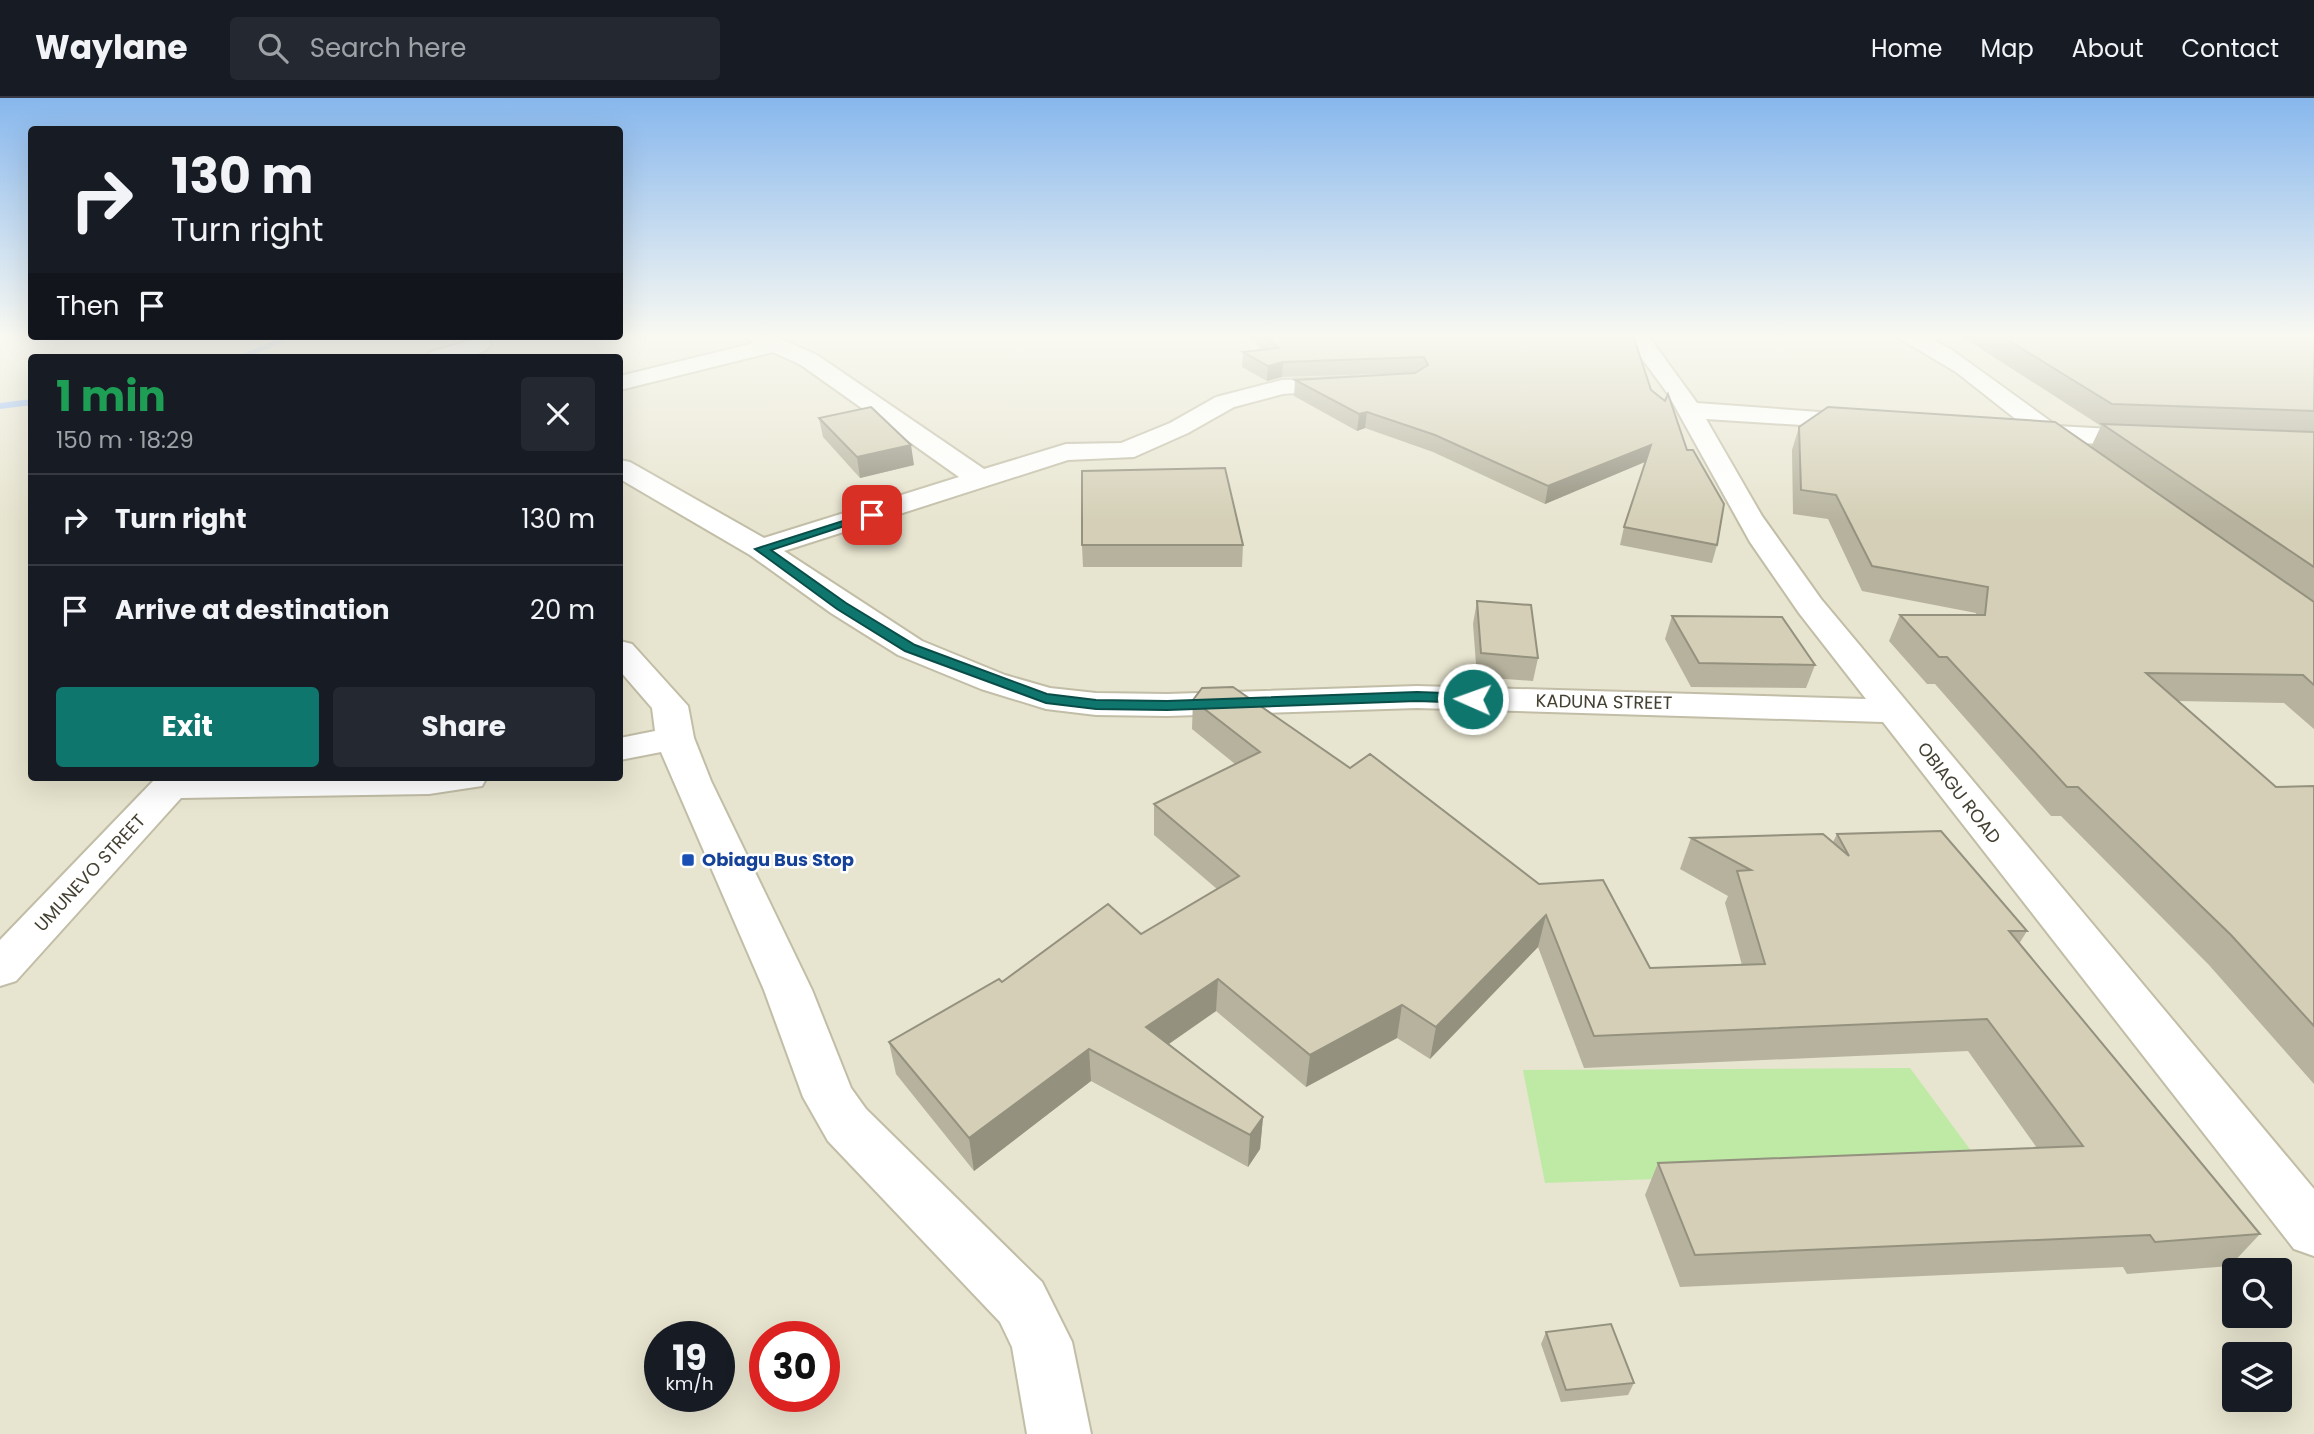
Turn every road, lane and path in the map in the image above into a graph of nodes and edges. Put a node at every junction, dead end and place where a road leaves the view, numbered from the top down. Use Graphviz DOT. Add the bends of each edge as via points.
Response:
graph roads {
  1 [pos="861,396"];
  2 [pos="1246,396"];
  3 [pos="1681,396"];
  4 [pos="2002,396"];
  5 [pos="1689,410"];
  6 [pos="1891,423"];
  7 [pos="1998,430"];
  8 [pos="2052,435"];
  9 [pos="2177,440"];
  10 [pos="2085,458"];
  11 [pos="623,470"];
  12 [pos="981,480"];
  13 [pos="761,549"];
  14 [pos="623,654"];
  15 [pos="1895,712"];
  16 [pos="675,738"];
  17 [pos="623,748"];
  18 [pos="437,781"];
  19 [pos="175,782"];
  20 [pos="0,969"];
  21 [pos="2314,1231"];
  22 [pos="1059,1434"];
  1 -- 12 [label="street"];
  2 -- 12 [label="street" via="1225,402 1125,451 1066,452"];
  3 -- 5 [label="street, OBIAGU ROAD"];
  4 -- 8 [label="street"];
  5 -- 6 [label="street"];
  5 -- 15 [label="street, OBIAGU ROAD" via="1740,504 1810,606"];
  7 -- 8 [label="street"];
  8 -- 9 [label="street"];
  8 -- 10 [label="street"];
  11 -- 13 [label="street, KADUNA STREET"];
  12 -- 13 [label="street"];
  13 -- 15 [label="street, KADUNA STREET" via="910,648 1046,698 1167,705 1417,697"];
  14 -- 16 [label="street" via="670,706"];
  15 -- 21 [label="street, OBIAGU ROAD"];
  16 -- 17 [label="street"];
  16 -- 22 [label="street" via="788,990 828,1097 847,1125 1021,1302 1042,1342"];
  18 -- 19 [label="street"];
  19 -- 20 [label="street, UMUNEVO STREET"];
}
